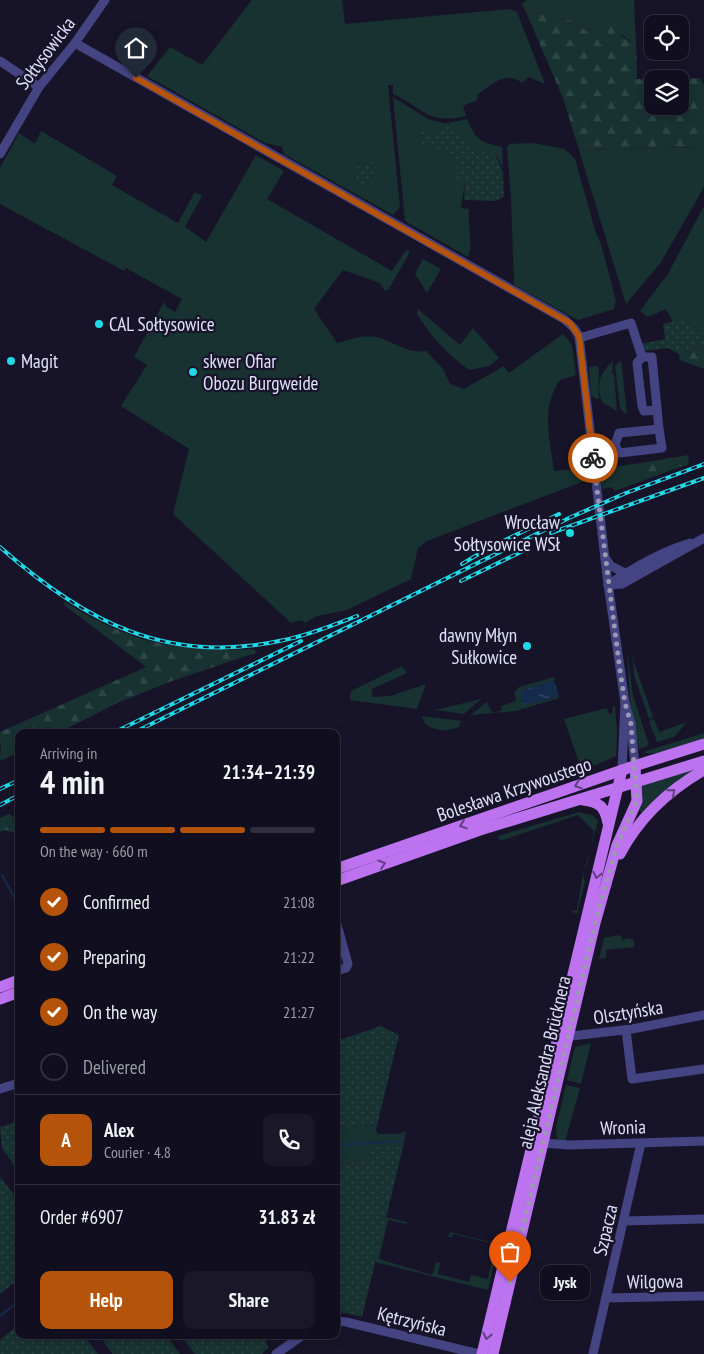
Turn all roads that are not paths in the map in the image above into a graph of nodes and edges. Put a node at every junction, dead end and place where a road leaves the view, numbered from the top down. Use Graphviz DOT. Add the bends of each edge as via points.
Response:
graph roads {
  1 [pos="105,0"];
  2 [pos="75,43"];
  3 [pos="0,61"];
  4 [pos="39,87"];
  5 [pos="0,154"];
  6 [pos="579,338"];
  7 [pos="642,357"];
  8 [pos="657,410"];
  9 [pos="659,429"];
  10 [pos="615,444"];
  11 [pos="592,446"];
  12 [pos="703,538"];
  13 [pos="604,556"];
  14 [pos="625,572"];
  15 [pos="622,584"];
  16 [pos="608,585"];
  17 [pos="612,606"];
  18 [pos="625,703"];
  19 [pos="704,744"];
  20 [pos="704,761"];
  21 [pos="635,766"];
  22 [pos="622,770"];
  23 [pos="704,770"];
  24 [pos="636,782"];
  25 [pos="618,787"];
  26 [pos="576,799"];
  27 [pos="608,825"];
  28 [pos="340,868"];
  29 [pos="610,873"];
  30 [pos="340,880"];
  31 [pos="340,933"];
  32 [pos="340,970"];
  33 [pos="15,981"];
  34 [pos="0,987"];
  35 [pos="15,993"];
  36 [pos="0,999"];
  37 [pos="704,1015"];
  38 [pos="626,1030"];
  39 [pos="563,1037"];
  40 [pos="704,1069"];
  41 [pos="15,1084"];
  42 [pos="0,1089"];
  43 [pos="704,1141"];
  44 [pos="543,1143"];
  45 [pos="640,1143"];
  46 [pos="704,1219"];
  47 [pos="624,1221"];
  48 [pos="704,1296"];
  49 [pos="606,1298"];
  50 [pos="340,1321"];
  51 [pos="297,1339"];
  52 [pos="276,1354"];
  53 [pos="481,1354"];
  54 [pos="492,1354"];
  55 [pos="593,1354"];
  1 -- 2 [label="street, Sołtysowicka"];
  2 -- 4 [label="street, Sołtysowicka"];
  2 -- 6 [label="street" via="564,319"];
  3 -- 4 [label="street"];
  4 -- 5 [label="street, Sołtysowicka"];
  6 -- 7 [label="street" via="632,323"];
  6 -- 11 [label="street"];
  7 -- 8 [label="street" via="652,357"];
  7 -- 8 [label="street" via="637,362 642,406 644,411"];
  8 -- 9 [label="street"];
  9 -- 10 [label="street" via="619,433"];
  9 -- 10 [label="street" via="662,448 619,453"];
  10 -- 11 [label="street"];
  11 -- 13 [label="street"];
  12 -- 14 [label="street" via="676,547"];
  12 -- 15 [label="street"];
  13 -- 14 [label="street" via="611,566"];
  13 -- 16 [label="street"];
  14 -- 16 [label="street"];
  15 -- 16 [label="street"];
  15 -- 17 [label="street"];
  16 -- 17 [label="street"];
  17 -- 18 [label="street"];
  18 -- 21 [label="street" via="631,724"];
  18 -- 22 [label="street"];
  19 -- 21 [label="main road, Bolesława Krzywoustego"];
  20 -- 24 [label="main road, Bolesława Krzywoustego"];
  21 -- 22 [label="main road, Bolesława Krzywoustego"];
  21 -- 24 [label="main road, aleja Aleksandra Brücknera"];
  22 -- 25 [label="main road, aleja Aleksandra Brücknera"];
  22 -- 28 [label="main road, Bolesława Krzywoustego, one-way"];
  29 -- 23 [label="main road, one-way" via="629,838 652,810 673,790"];
  24 -- 25 [label="main road, Bolesława Krzywoustego"];
  24 -- 29 [label="main road, aleja Aleksandra Brücknera" via="637,801 617,845"];
  25 -- 26 [label="main road, Bolesława Krzywoustego"];
  25 -- 27 [label="main road, aleja Aleksandra Brücknera"];
  26 -- 27 [label="main road" via="598,803 606,812"];
  30 -- 26 [label="main road, Bolesława Krzywoustego, one-way"];
  27 -- 39 [label="main road, aleja Aleksandra Brücknera, one-way"];
  29 -- 39 [label="main road, aleja Aleksandra Brücknera"];
  31 -- 32 [label="street" via="348,956 346,968"];
  33 -- 34 [label="main road"];
  35 -- 36 [label="main road"];
  37 -- 38 [label="street, Olsztyńska"];
  38 -- 39 [label="street, Olsztyńska"];
  38 -- 40 [label="street" via="632,1079"];
  39 -- 44 [label="main road, aleja Aleksandra Brücknera"];
  39 -- 53 [label="main road, aleja Aleksandra Brücknera, one-way"];
  41 -- 42 [label="street"];
  43 -- 45 [label="street, Wronia"];
  44 -- 45 [label="street, Wronia"];
  44 -- 54 [label="main road, aleja Aleksandra Brücknera"];
  45 -- 47 [label="street, Szpacza"];
  46 -- 47 [label="street"];
  47 -- 49 [label="street, Szpacza"];
  48 -- 49 [label="street, Wilgowa"];
  49 -- 55 [label="street, Szpacza"];
  50 -- 53 [label="street, Kętrzyńska"];
  51 -- 52 [label="street"];
}
